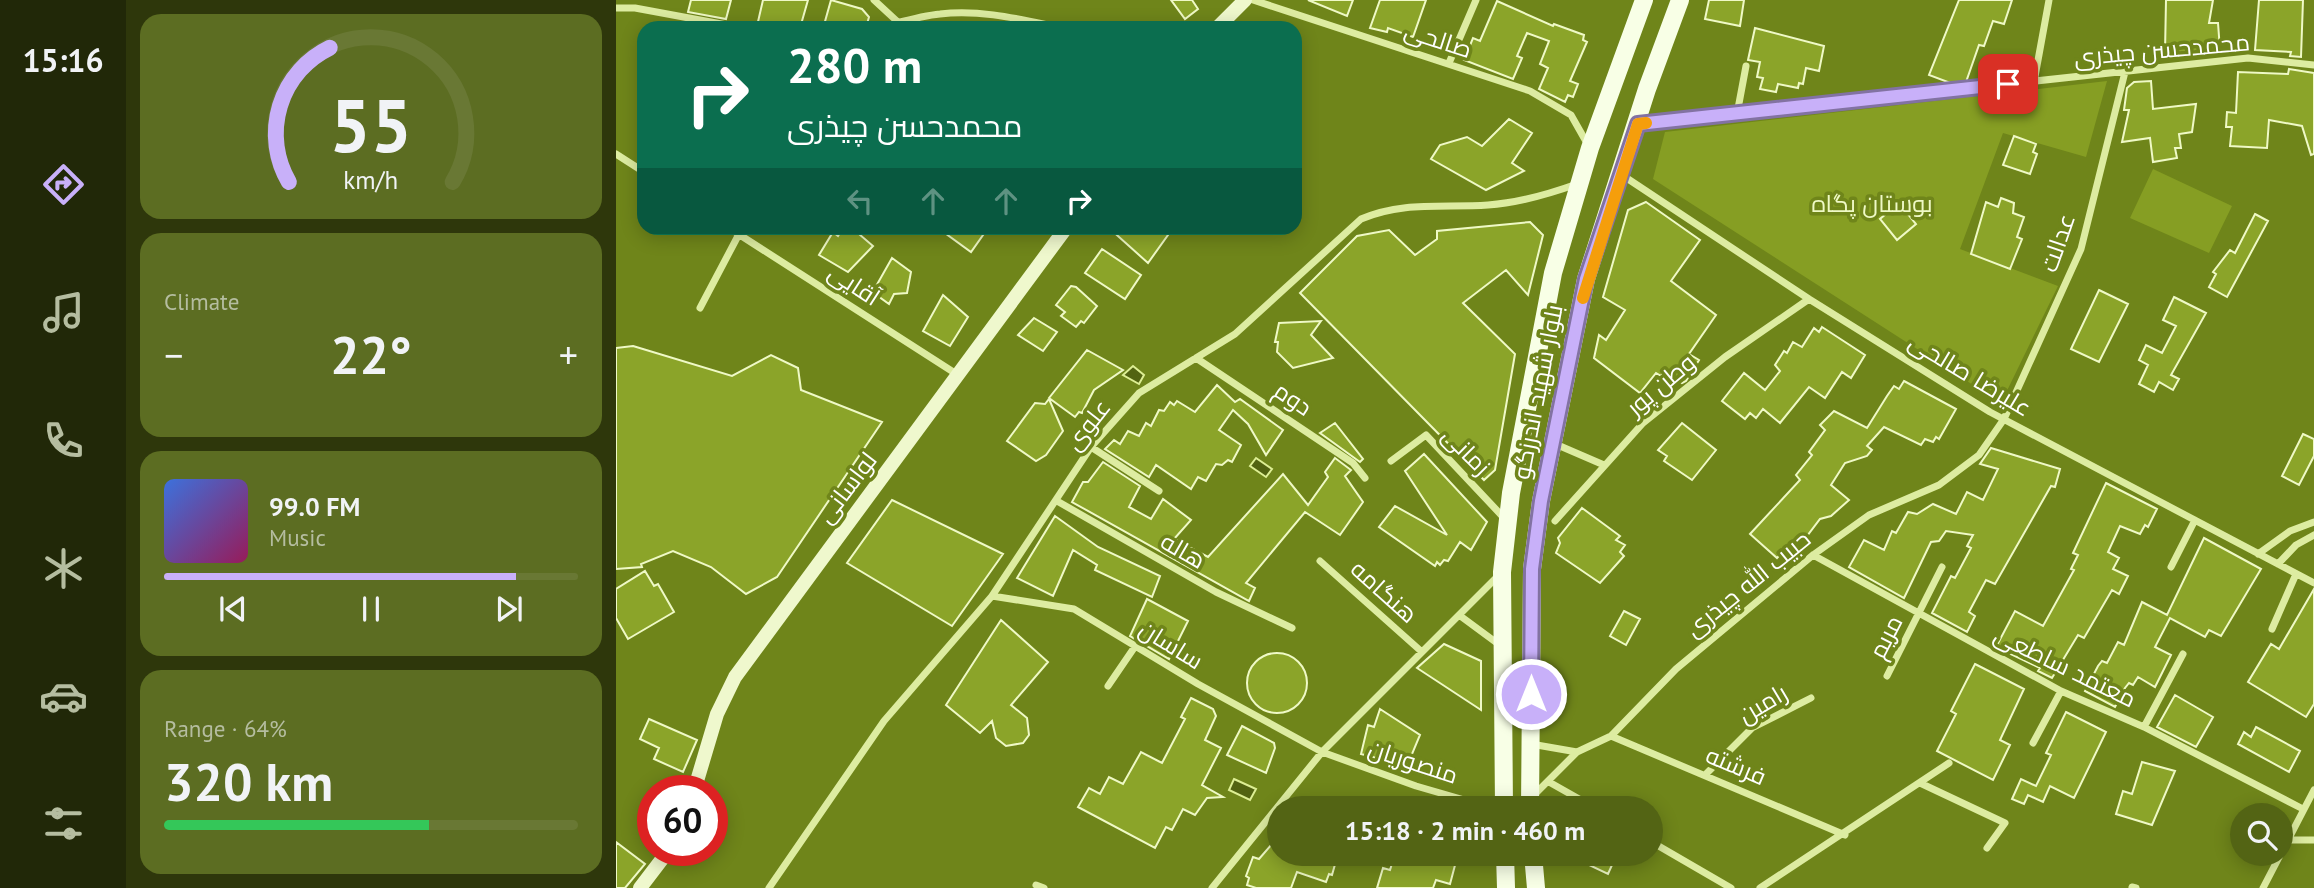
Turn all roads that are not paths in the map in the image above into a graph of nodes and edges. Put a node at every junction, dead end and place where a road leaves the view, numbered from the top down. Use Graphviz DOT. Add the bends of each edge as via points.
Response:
graph roads {
  1 [pos="874,0"];
  2 [pos="1245,0"];
  3 [pos="1253,0"];
  4 [pos="1476,0"];
  5 [pos="1644,0"];
  6 [pos="1679,0"];
  7 [pos="2049,0"];
  8 [pos="616,8"];
  9 [pos="705,21"];
  10 [pos="896,21"];
  11 [pos="914,21"];
  12 [pos="1023,21"];
  13 [pos="1224,21"];
  14 [pos="1449,63"];
  15 [pos="2314,65"];
  16 [pos="1746,66"];
  17 [pos="2125,72"];
  18 [pos="2034,82"];
  19 [pos="1737,114"];
  20 [pos="1638,124"];
  21 [pos="1590,148"];
  22 [pos="616,154"];
  23 [pos="637,168"];
  24 [pos="1621,175"];
  25 [pos="1578,184"];
  26 [pos="738,235"];
  27 [pos="741,235"];
  28 [pos="1061,235"];
  29 [pos="1809,299"];
  30 [pos="699,308"];
  31 [pos="1196,358"];
  32 [pos="958,376"];
  33 [pos="2004,419"];
  34 [pos="1553,443"];
  35 [pos="1091,447"];
  36 [pos="1391,461"];
  37 [pos="1604,465"];
  38 [pos="1365,478"];
  39 [pos="1159,491"];
  40 [pos="1057,501"];
  41 [pos="2194,520"];
  42 [pos="1555,521"];
  43 [pos="1507,522"];
  44 [pos="2314,522"];
  45 [pos="2314,535"];
  46 [pos="2258,554"];
  47 [pos="1813,555"];
  48 [pos="1320,561"];
  49 [pos="2278,564"];
  50 [pos="1942,567"];
  51 [pos="2171,567"];
  52 [pos="1502,572"];
  53 [pos="2297,574"];
  54 [pos="2314,583"];
  55 [pos="992,596"];
  56 [pos="1919,614"];
  57 [pos="1459,615"];
  58 [pos="1293,628"];
  59 [pos="2272,629"];
  60 [pos="1136,645"];
  61 [pos="1502,647"];
  62 [pos="1422,652"];
  63 [pos="2183,654"];
  64 [pos="1887,676"];
  65 [pos="1108,685"];
  66 [pos="2061,691"];
  67 [pos="1811,698"];
  68 [pos="2144,727"];
  69 [pos="1611,736"];
  70 [pos="2033,743"];
  71 [pos="1531,744"];
  72 [pos="1322,752"];
  73 [pos="1577,752"];
  74 [pos="1949,763"];
  75 [pos="1706,774"];
  76 [pos="699,775"];
  77 [pos="1549,782"];
  78 [pos="1920,783"];
  79 [pos="2314,790"];
  80 [pos="1451,796"];
  81 [pos="1504,796"];
  82 [pos="1530,796"];
  83 [pos="1537,796"];
  84 [pos="1574,796"];
  85 [pos="2303,809"];
  86 [pos="2293,830"];
  87 [pos="1845,835"];
  88 [pos="2293,840"];
  89 [pos="2314,840"];
  90 [pos="1987,848"];
  91 [pos="1663,849"];
  92 [pos="657,866"];
  93 [pos="1505,866"];
  94 [pos="1534,866"];
  95 [pos="2274,866"];
  96 [pos="640,888"];
  97 [pos="769,888"];
  98 [pos="1212,888"];
  99 [pos="1506,888"];
  100 [pos="1536,888"];
  101 [pos="1731,888"];
  102 [pos="1760,888"];
  103 [pos="2263,888"];
  1 -- 10 [label="street"];
  2 -- 13 [label="main road"];
  3 -- 14 [label="street, صالحی"];
  4 -- 14 [label="street"];
  5 -- 21 [label="main road, بلوار شهید اندرزگو"];
  6 -- 20 [label="main road, بلوار شهید اندرزگو"];
  7 -- 18 [label="street"];
  8 -- 9 [label="street"];
  11 -- 12 [label="street" via="939,14 977,13"];
  14 -- 21 [label="street, صالحی" via="1530,91 1571,115"];
  15 -- 17 [label="street, محمدحسن چیذری" via="2248,58"];
  16 -- 19 [label="street"];
  17 -- 18 [label="street, محمدحسن چیذری"];
  17 -- 33 [label="street, عدالت" via="2081,249"];
  18 -- 19 [label="street, محمدحسن چیذری"];
  19 -- 20 [label="street, محمدحسن چیذری"];
  20 -- 24 [label="main road, بلوار شهید اندرزگو"];
  21 -- 25 [label="main road, بلوار شهید اندرزگو"];
  22 -- 23 [label="street"];
  24 -- 29 [label="street, علیرضا صالحی"];
  24 -- 34 [label="main road, بلوار شهید اندرزگو" via="1586,279"];
  25 -- 31 [label="street, علوی" via="1489,205 1410,205 1361,219 1236,334"];
  25 -- 43 [label="main road, بلوار شهید اندرزگو" via="1553,272"];
  26 -- 30 [label="street"];
  27 -- 32 [label="street, آقایی"];
  28 -- 32 [label="main road, لواسانی"];
  29 -- 33 [label="street, علیرضا صالحی"];
  29 -- 37 [label="street, وطن پور" via="1725,357 1643,423"];
  31 -- 35 [label="street, علوی" via="1139,393"];
  31 -- 38 [label="street, دوم" via="1353,463"];
  32 -- 76 [label="main road, لواسانی" via="735,677 717,714"];
  33 -- 41 [label="street, علیرضا صالحی"];
  33 -- 47 [label="street, حبیب الله چیذری" via="1979,455 1939,485 1869,515"];
  34 -- 37 [label="street"];
  34 -- 71 [label="main road, بلوار شهید اندرزگو" via="1532,569"];
  35 -- 39 [label="street"];
  35 -- 40 [label="street, علوی"];
  36 -- 43 [label="street, زمانی" via="1426,435"];
  37 -- 42 [label="street, وطن پور"];
  40 -- 55 [label="street, علوی"];
  40 -- 58 [label="street, هاله" via="1216,592"];
  41 -- 46 [label="street, علیرضا صالحی"];
  41 -- 51 [label="street"];
  43 -- 52 [label="main road, بلوار شهید اندرزگو"];
  44 -- 46 [label="street" via="2290,531"];
  45 -- 49 [label="street" via="2296,545"];
  46 -- 49 [label="street, علیرضا صالحی"];
  47 -- 56 [label="street, معتمد ساطعی"];
  47 -- 69 [label="street, حبیب الله چیذری" via="1676,668"];
  48 -- 62 [label="street, هنگامه"];
  49 -- 53 [label="street, علیرضا صالحی"];
  50 -- 56 [label="street, مریم"];
  52 -- 57 [label="street"];
  52 -- 61 [label="main road, بلوار شهید اندرزگو"];
  53 -- 54 [label="street, علیرضا صالحی"];
  53 -- 59 [label="street"];
  55 -- 60 [label="street, ساسان" via="1074,609"];
  55 -- 97 [label="street, علوی" via="884,721"];
  56 -- 64 [label="street, مریم"];
  56 -- 66 [label="street, معتمد ساطعی"];
  57 -- 61 [label="street"];
  57 -- 62 [label="street"];
  60 -- 65 [label="street"];
  60 -- 72 [label="street, ساسان"];
  61 -- 81 [label="main road, بلوار شهید اندرزگو"];
  62 -- 72 [label="street"];
  63 -- 68 [label="street"];
  66 -- 68 [label="street, معتمد ساطعی"];
  66 -- 70 [label="street"];
  67 -- 75 [label="street, رامین" via="1752,728"];
  68 -- 85 [label="street, معتمد ساطعی"];
  69 -- 73 [label="street, حبیب الله چیذری"];
  69 -- 75 [label="street, فرشته"];
  71 -- 73 [label="street"];
  71 -- 82 [label="main road, بلوار شهید اندرزگو"];
  72 -- 80 [label="street, منصوریان"];
  72 -- 98 [label="street"];
  73 -- 77 [label="street, حبیب الله چیذری"];
  74 -- 78 [label="street"];
  75 -- 87 [label="street, فرشته"];
  77 -- 83 [label="street, حبیب الله چیذری"];
  77 -- 84 [label="street"];
  78 -- 87 [label="street"];
  78 -- 90 [label="street" via="2005,823"];
  79 -- 85 [label="street"];
  85 -- 86 [label="street"];
  87 -- 102 [label="street"];
  88 -- 89 [label="street"];
  91 -- 101 [label="street"];
  92 -- 96 [label="main road"];
  93 -- 99 [label="main road"];
  94 -- 100 [label="main road"];
  95 -- 103 [label="street"];
}
